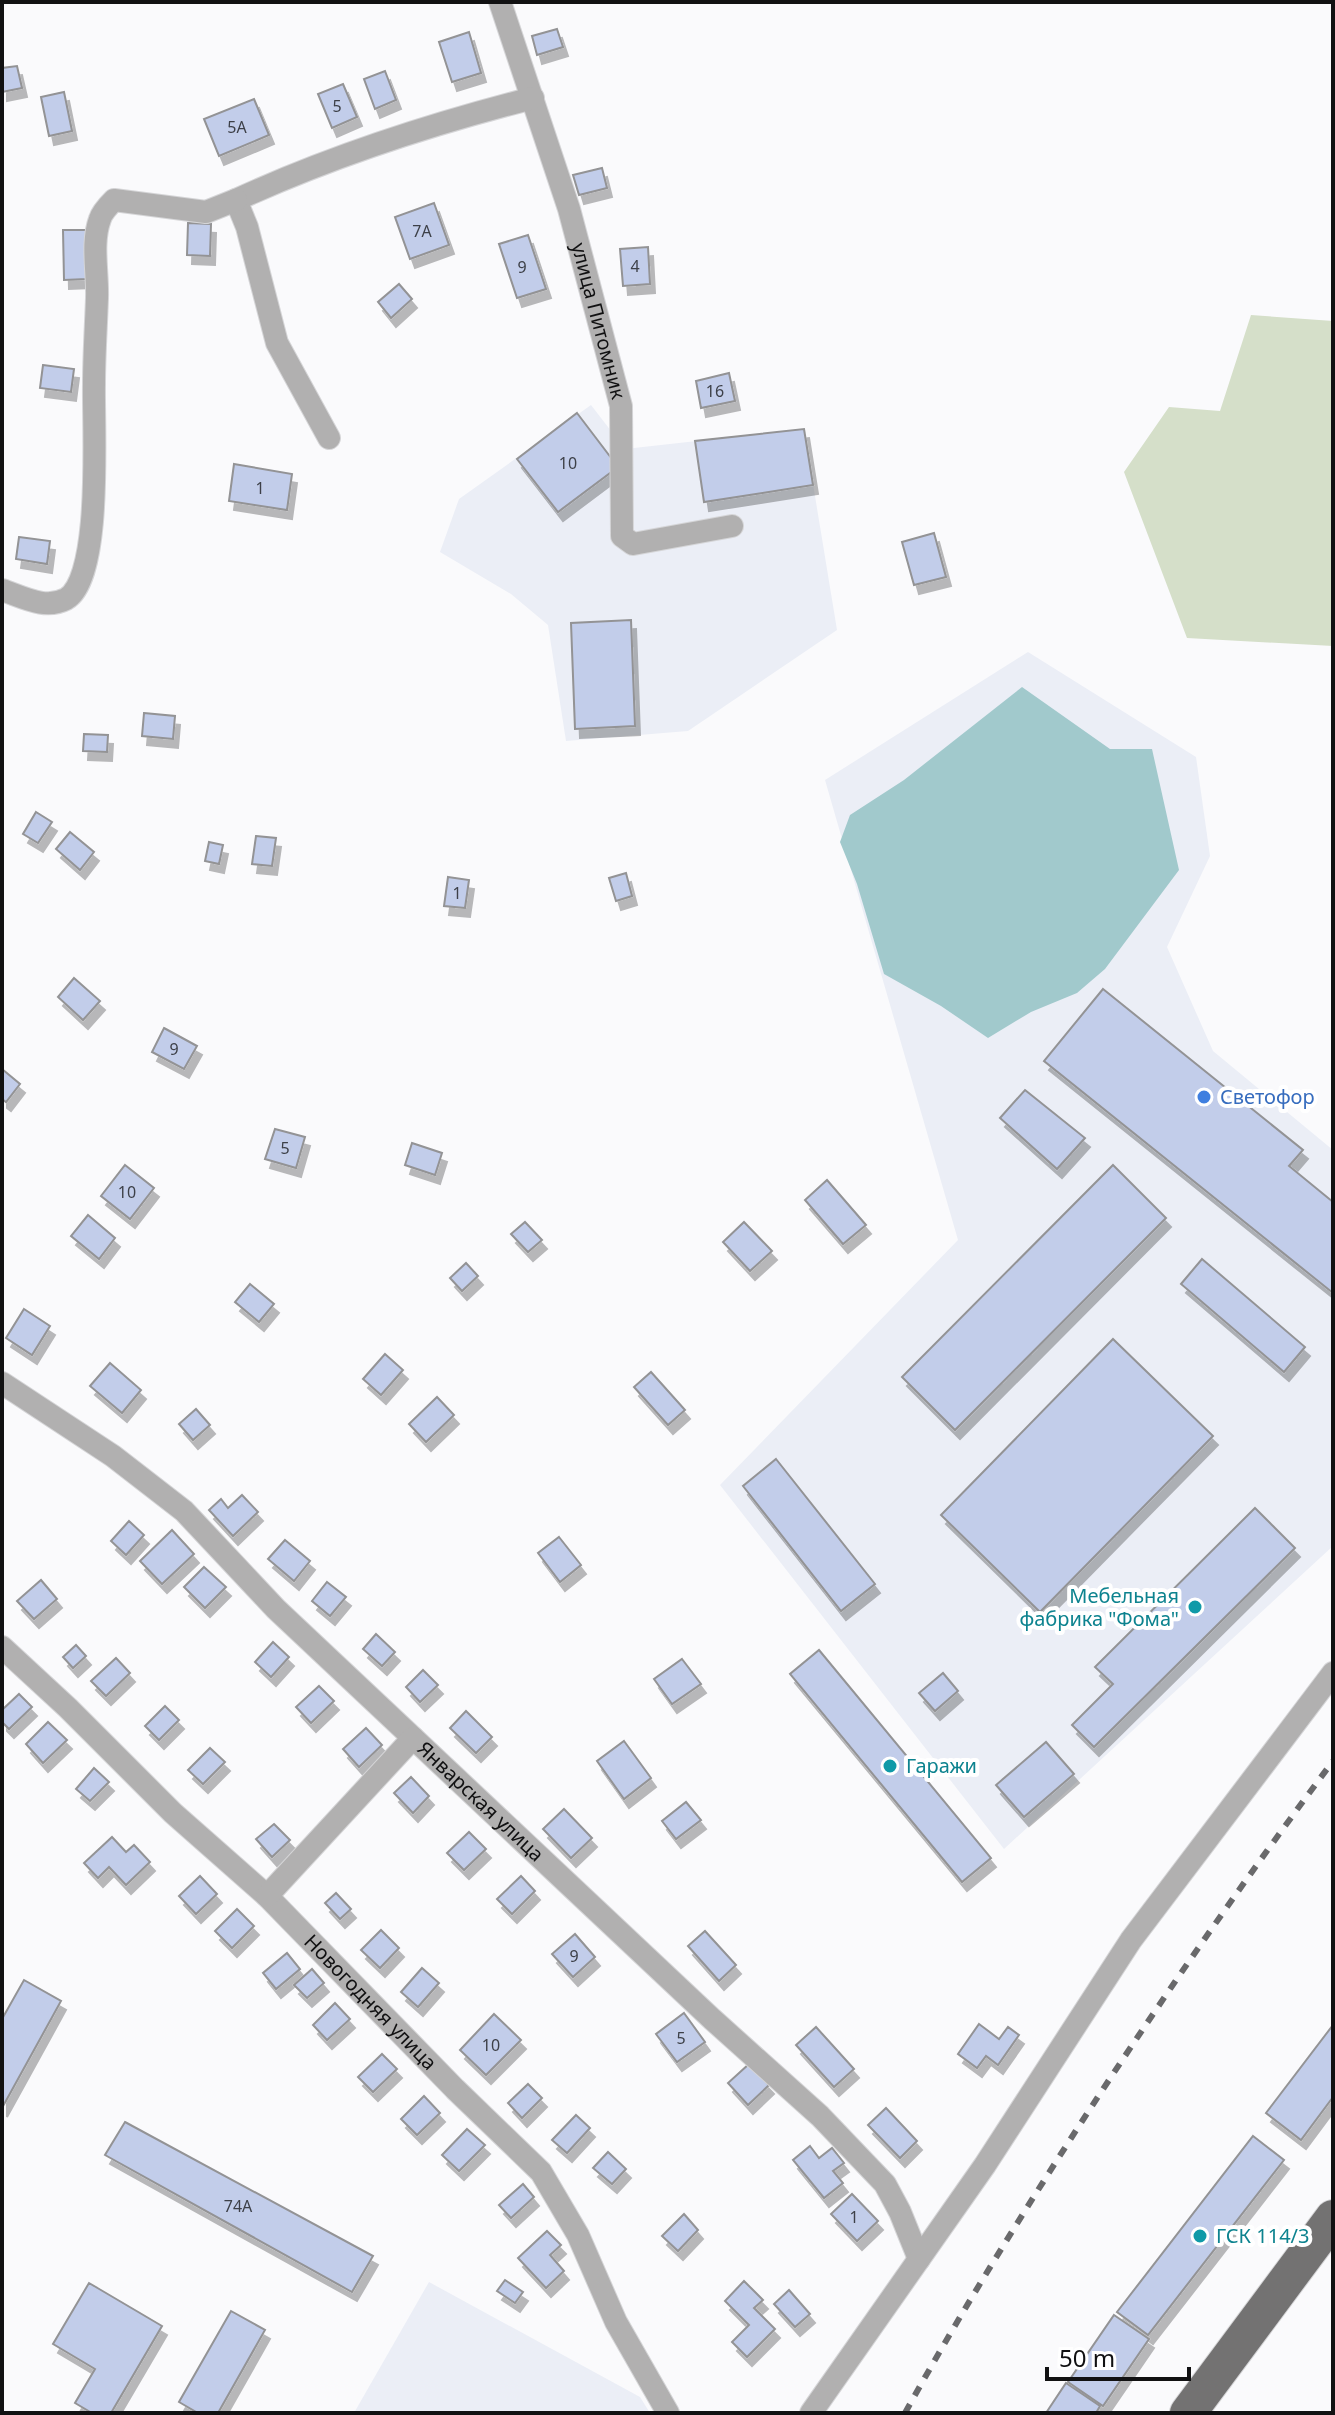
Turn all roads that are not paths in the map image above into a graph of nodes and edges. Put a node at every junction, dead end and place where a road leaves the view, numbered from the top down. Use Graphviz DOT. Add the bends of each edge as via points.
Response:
graph roads {
  1 [pos="500,2"];
  2 [pos="533,98"];
  3 [pos="236,200"];
  4 [pos="329,438"];
  5 [pos="732,526"];
  6 [pos="2,590"];
  7 [pos="2,1383"];
  8 [pos="2,1647"];
  9 [pos="1333,1673"];
  10 [pos="413,1738"];
  11 [pos="267,1896"];
  12 [pos="1333,2218"];
  13 [pos="919,2259"];
  14 [pos="668,2413"];
  15 [pos="811,2413"];
  16 [pos="1188,2413"];
  1 -- 2 [label="street, улица Питомник"];
  2 -- 3 [label="street" via="348,153"];
  2 -- 5 [label="street, улица Питомник" via="569,209 621,406 622,536 633,544"];
  3 -- 4 [label="street" via="277,343"];
  3 -- 6 [label="street" via="206,212 114,200 100,216 94,500 80,580 69,598 48,605"];
  7 -- 10 [label="street, Январская улица" via="113,1456 184,1511 276,1609"];
  8 -- 11 [label="street, Новогодняя улица"];
  9 -- 13 [label="street" via="1131,1940"];
  10 -- 11 [label="street"];
  10 -- 13 [label="street, Январская улица" via="820,2116 885,2184"];
  11 -- 14 [label="street, Новогодняя улица" via="541,2172"];
  12 -- 16 [label="main road"];
  13 -- 15 [label="street"];
}
